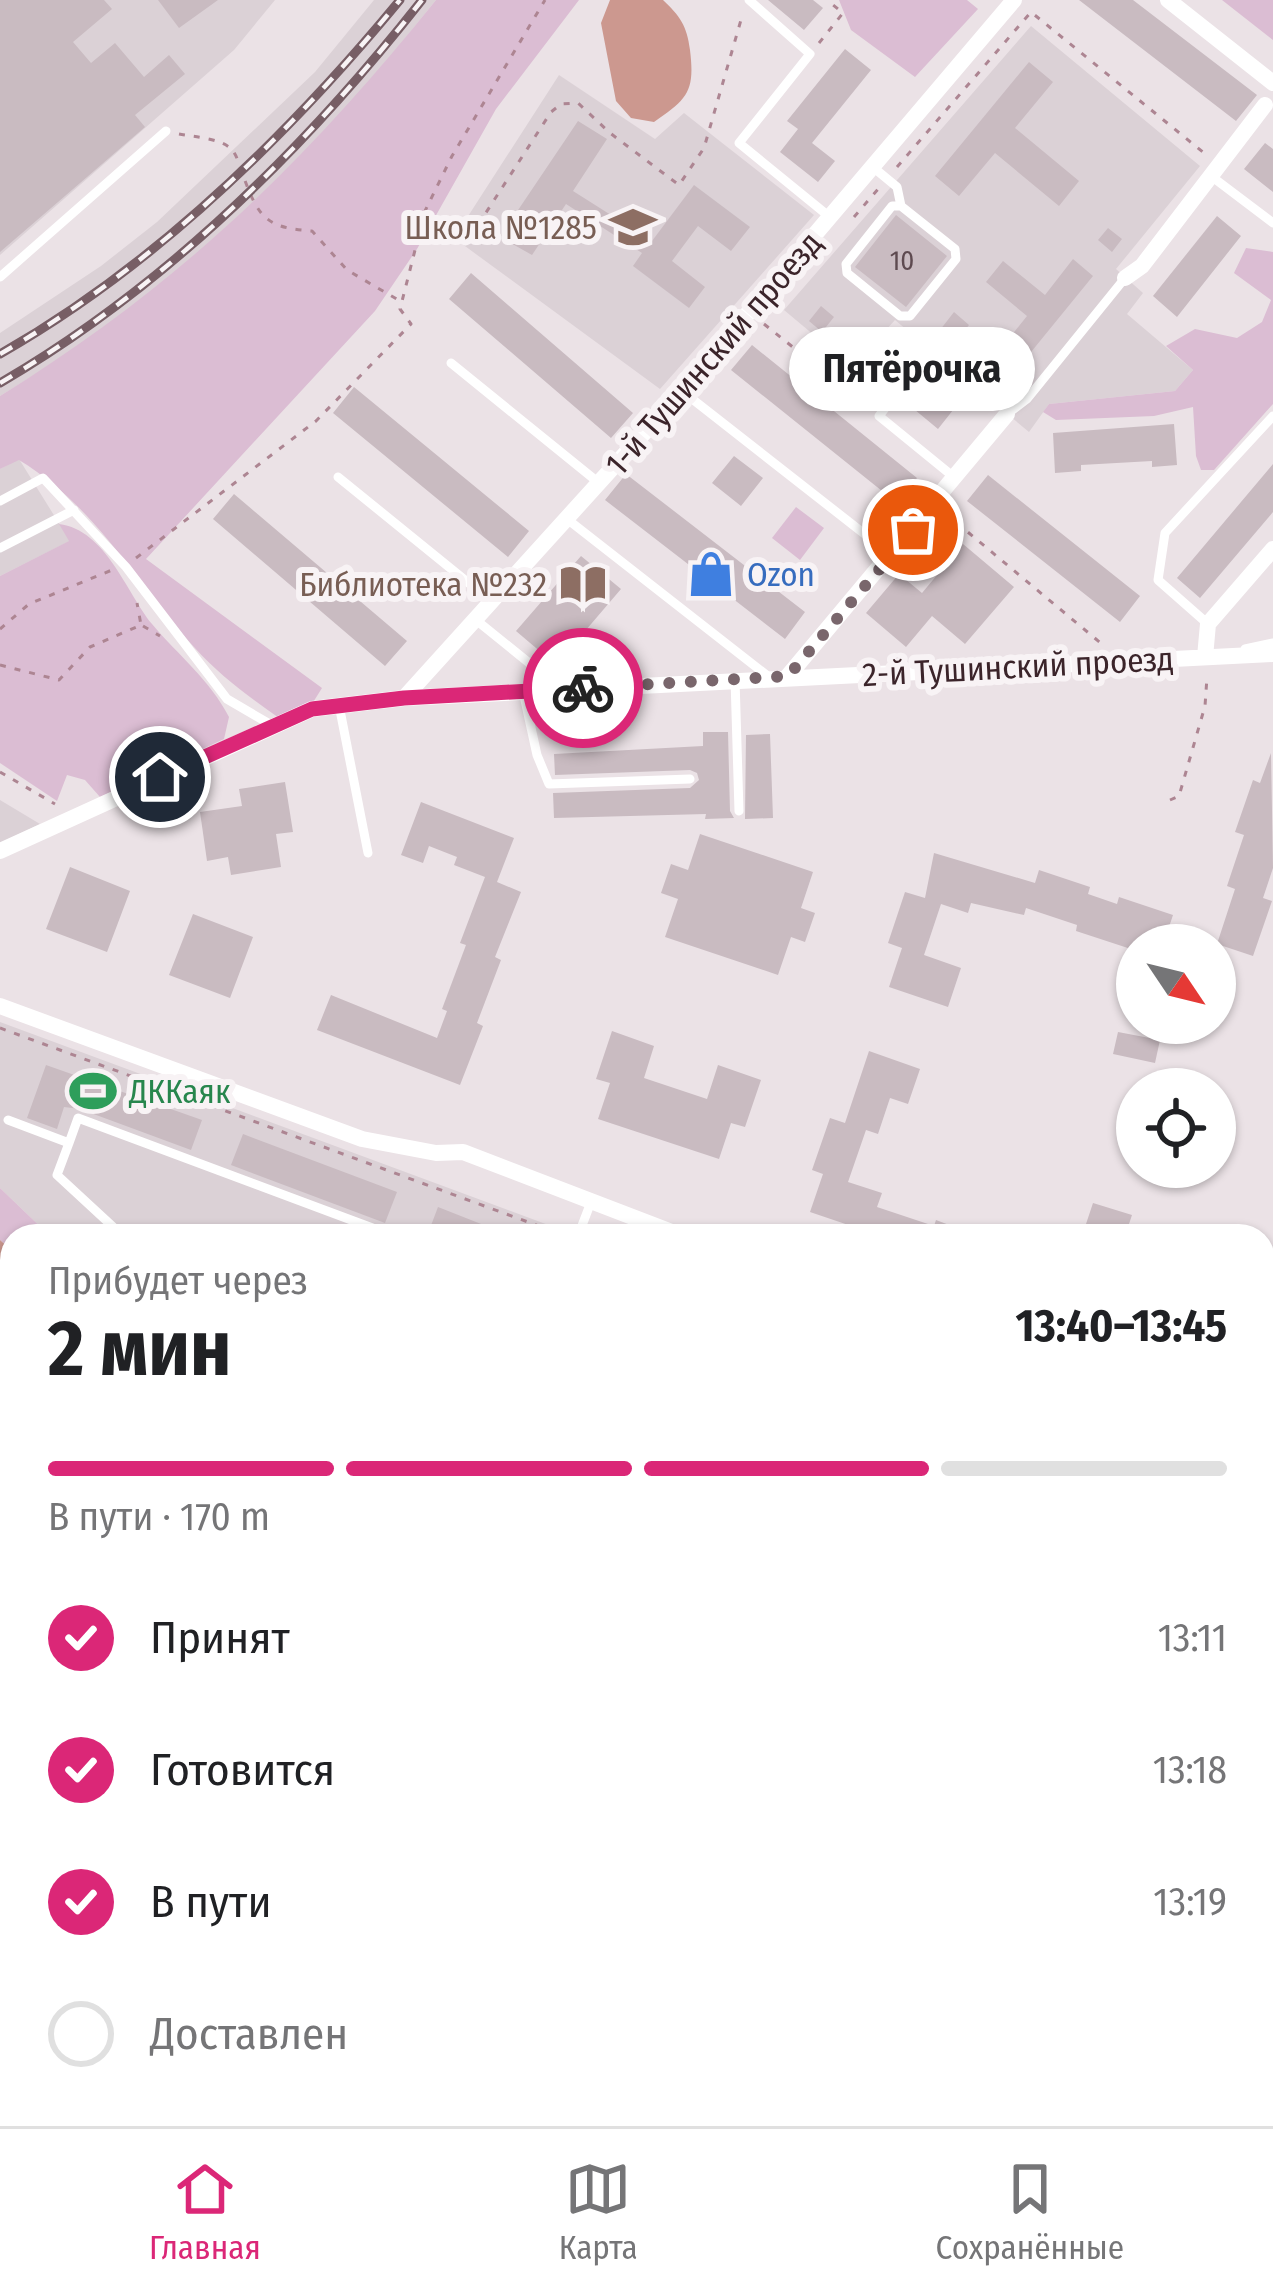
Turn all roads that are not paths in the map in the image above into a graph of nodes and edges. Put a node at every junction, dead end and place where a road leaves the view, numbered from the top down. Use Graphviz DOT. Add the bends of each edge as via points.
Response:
graph roads {
  1 [pos="748,0"];
  2 [pos="1168,0"];
  3 [pos="1006,3"];
  4 [pos="1273,83"];
  5 [pos="1270,104"];
  6 [pos="166,131"];
  7 [pos="1215,170"];
  8 [pos="878,176"];
  9 [pos="901,206"];
  10 [pos="832,218"];
  11 [pos="1273,224"];
  12 [pos="0,277"];
  13 [pos="1125,278"];
  14 [pos="451,363"];
  15 [pos="910,376"];
  16 [pos="682,391"];
  17 [pos="1007,414"];
  18 [pos="1273,416"];
  19 [pos="338,477"];
  20 [pos="955,478"];
  21 [pos="599,483"];
  22 [pos="0,500"];
  23 [pos="74,510"];
  24 [pos="567,519"];
  25 [pos="0,548"];
  26 [pos="1273,548"];
  27 [pos="891,555"];
  28 [pos="492,602"];
  29 [pos="476,620"];
  30 [pos="1208,623"];
  31 [pos="1273,643"];
  32 [pos="1273,654"];
  33 [pos="1204,657"];
  34 [pos="779,677"];
  35 [pos="735,679"];
  36 [pos="562,689"];
  37 [pos="523,691"];
  38 [pos="404,698"];
  39 [pos="339,706"];
  40 [pos="273,726"];
  41 [pos="690,778"];
  42 [pos="739,811"];
  43 [pos="0,851"];
  44 [pos="368,853"];
  45 [pos="0,1006"];
  46 [pos="8,1120"];
  47 [pos="69,1143"];
  48 [pos="591,1201"];
  49 [pos="110,1224"];
  50 [pos="362,1224"];
  51 [pos="582,1224"];
  52 [pos="651,1224"];
  1 -- 10 [label="lane" via="810,54 740,143"];
  2 -- 4 [label="street"];
  3 -- 8 [label="street, 1-й Тушинский проезд"];
  5 -- 7 [label="street"];
  6 -- 12 [label="lane"];
  7 -- 11 [label="lane"];
  7 -- 13 [label="street"];
  8 -- 9 [label="lane" via="897,187"];
  8 -- 10 [label="street, 1-й Тушинский проезд"];
  9 -- 9 [label="lane" via="955,249 956,259 910,316 847,273 846,264 892,206"];
  10 -- 16 [label="street, 1-й Тушинский проезд"];
  13 -- 17 [label="lane"];
  14 -- 21 [label="lane"];
  15 -- 20 [label="lane" via="879,416"];
  16 -- 21 [label="street, 1-й Тушинский проезд"];
  16 -- 27 [label="lane"];
  17 -- 20 [label="street"];
  18 -- 30 [label="lane" via="1166,533 1158,580"];
  19 -- 28 [label="lane"];
  20 -- 27 [label="street"];
  21 -- 24 [label="street, 1-й Тушинский проезд"];
  22 -- 23 [label="lane" via="43,478"];
  23 -- 25 [label="lane"];
  23 -- 40 [label="lane" via="227,699"];
  24 -- 28 [label="street, 1-й Тушинский проезд"];
  24 -- 34 [label="lane"];
  26 -- 30 [label="street, 2-й Тушинский проезд"];
  27 -- 34 [label="street"];
  28 -- 29 [label="street, 1-й Тушинский проезд"];
  29 -- 36 [label="lane"];
  29 -- 38 [label="street, 1-й Тушинский проезд"];
  30 -- 33 [label="street, 2-й Тушинский проезд"];
  31 -- 33 [label="lane"];
  32 -- 33 [label="street, 2-й Тушинский проезд"];
  33 -- 34 [label="street, 2-й Тушинский проезд"];
  34 -- 35 [label="street, 2-й Тушинский проезд"];
  35 -- 36 [label="street, 2-й Тушинский проезд"];
  35 -- 42 [label="lane"];
  36 -- 37 [label="street, 2-й Тушинский проезд"];
  37 -- 38 [label="street, 2-й Тушинский проезд"];
  37 -- 41 [label="lane" via="549,784"];
  38 -- 39 [label="street, 2-й Тушинский проезд"];
  39 -- 40 [label="street, 2-й Тушинский проезд"];
  39 -- 44 [label="lane"];
  40 -- 43 [label="street, 2-й Тушинский проезд"];
  45 -- 48 [label="street" via="362,1139 464,1152"];
  46 -- 47 [label="lane"];
  47 -- 49 [label="lane" via="57,1175"];
  47 -- 50 [label="lane" via="79,1118"];
  48 -- 51 [label="lane"];
  48 -- 52 [label="street"];
}
